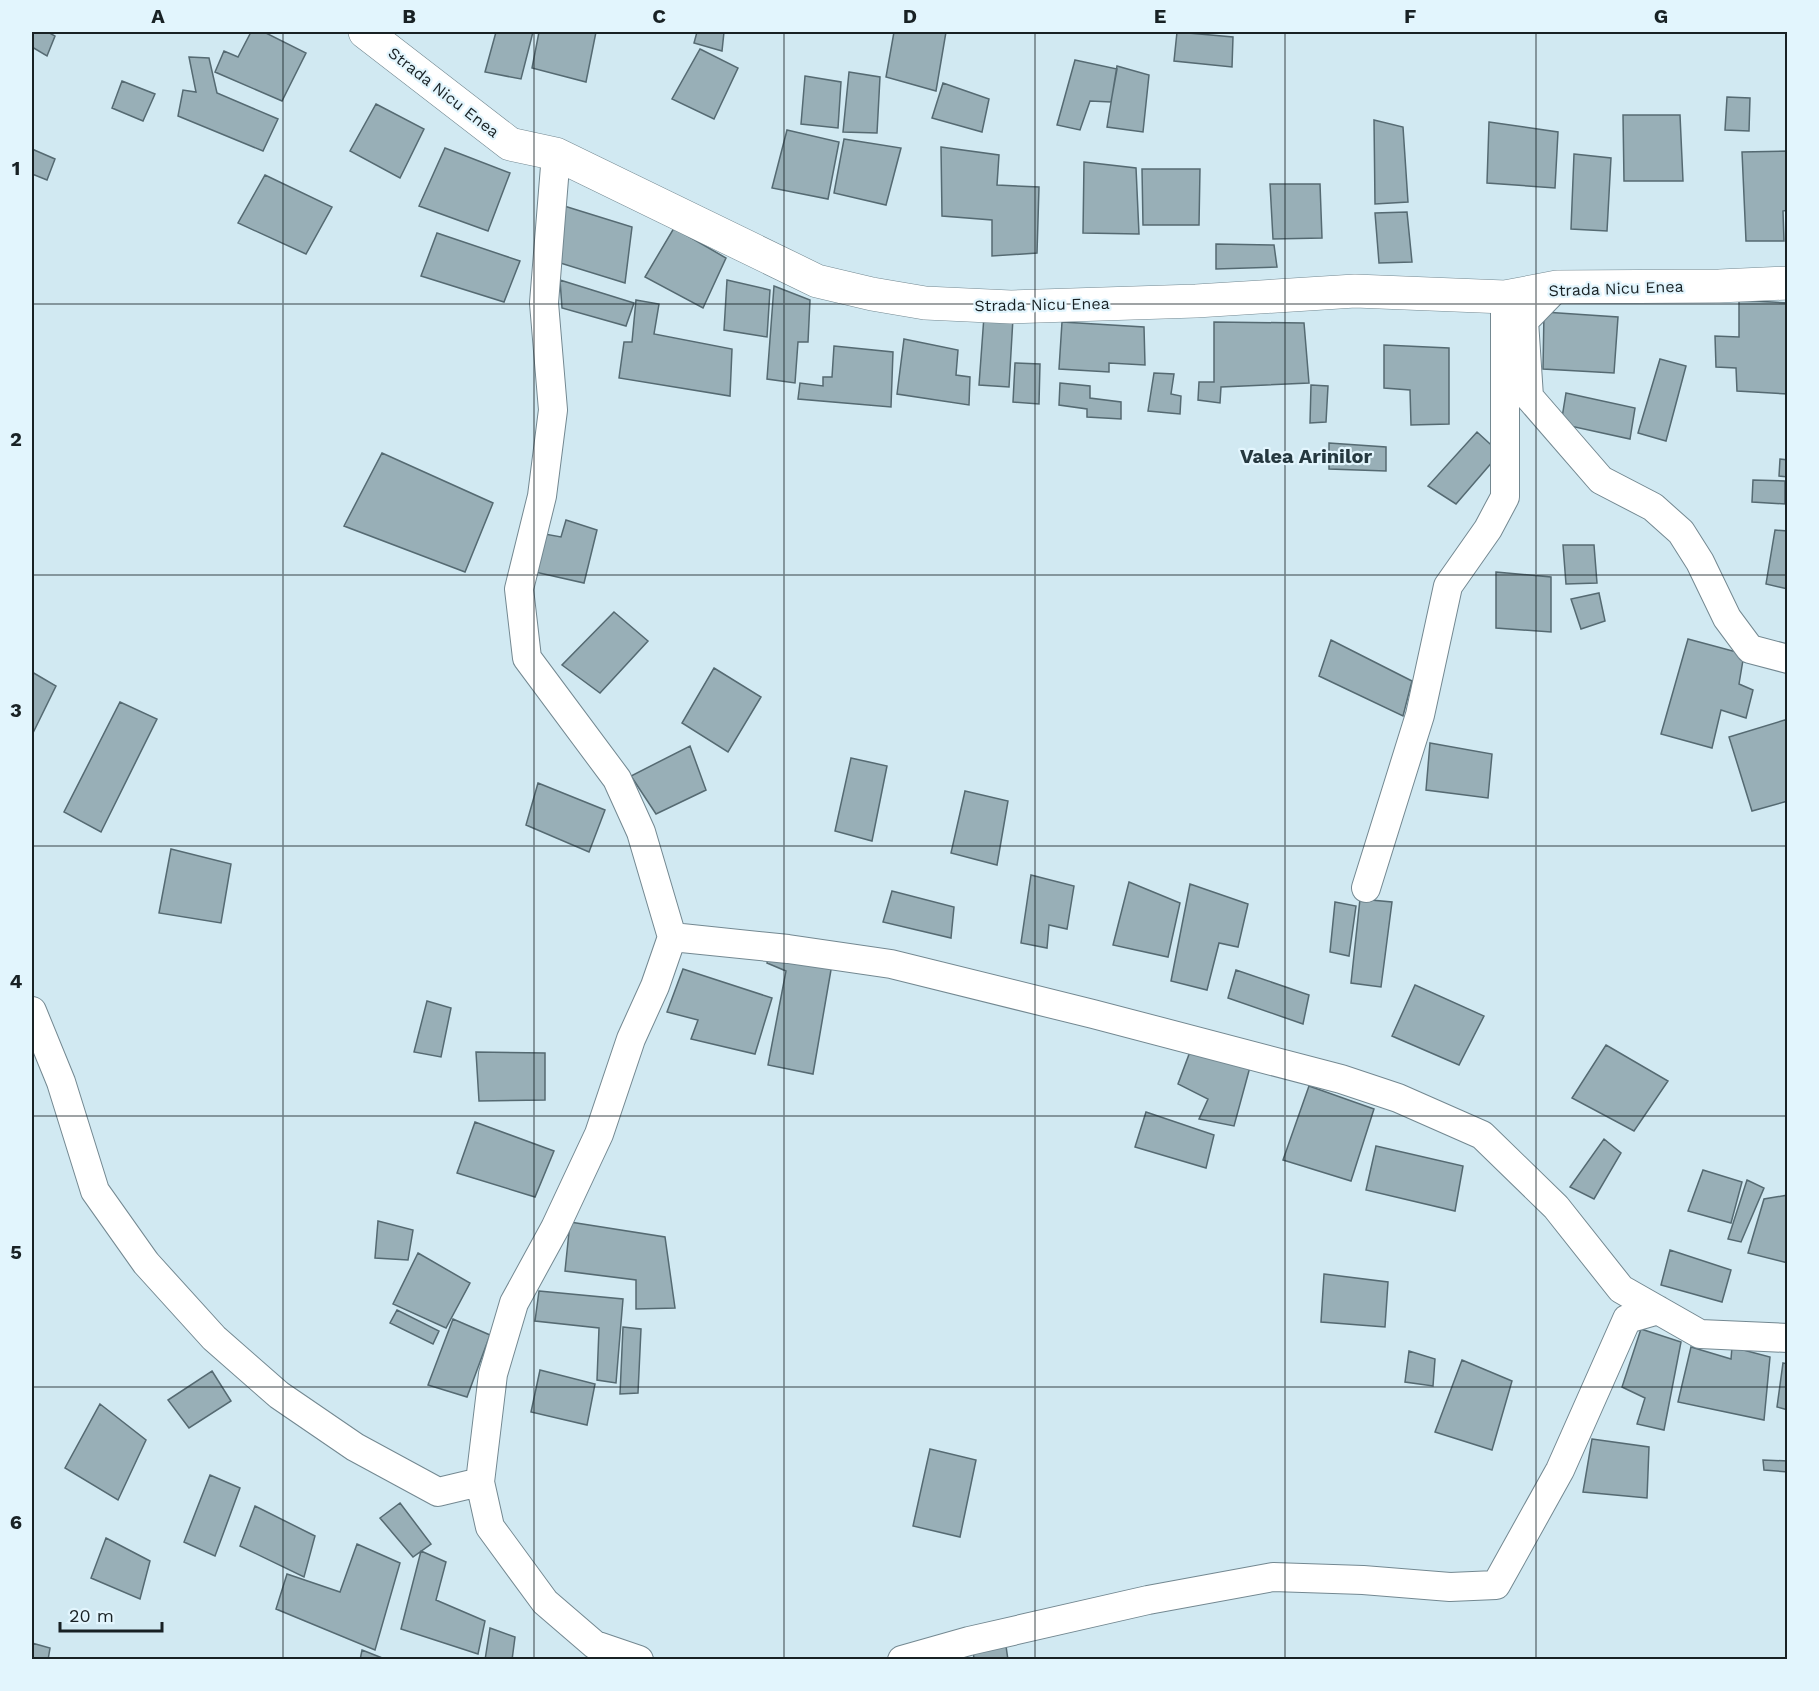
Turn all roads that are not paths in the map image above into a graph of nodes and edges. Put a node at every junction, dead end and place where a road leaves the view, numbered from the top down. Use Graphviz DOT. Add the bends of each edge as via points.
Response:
graph roads {
  1 [pos="365,32"];
  2 [pos="556,154"];
  3 [pos="1788,283"];
  4 [pos="1557,287"];
  5 [pos="1505,297"];
  6 [pos="1788,659"];
  7 [pos="1366,888"];
  8 [pos="672,937"];
  9 [pos="32,1011"];
  10 [pos="1658,1310"];
  11 [pos="1788,1338"];
  12 [pos="480,1482"];
  13 [pos="639,1659"];
  14 [pos="902,1659"];
  1 -- 2 [label="street, Strada Nicu Enea" via="510,144"];
  2 -- 5 [label="street, Strada Nicu Enea" via="818,281 925,303 1011,307 1355,291"];
  2 -- 8 [label="street" via="544,303 553,410 542,496 519,589 527,658 617,779 641,832"];
  3 -- 4 [label="street, Strada Nicu Enea"];
  4 -- 5 [label="street, Strada Nicu Enea"];
  4 -- 6 [label="street" via="1524,321 1529,397 1601,480 1653,507 1681,532 1727,618 1750,650"];
  5 -- 7 [label="street" via="1505,497 1448,586 1420,715"];
  8 -- 10 [label="street" via="891,964 1341,1079 1398,1098 1482,1135 1556,1207 1622,1289"];
  8 -- 12 [label="street" via="631,1039 599,1134 514,1304 493,1374"];
  9 -- 12 [label="street" via="61,1082 95,1191 146,1263 214,1338 279,1395 355,1447 438,1492"];
  10 -- 11 [label="street" via="1700,1334"];
  10 -- 14 [label="street" via="1627,1319 1560,1470 1496,1584 1450,1587 1273,1577 1148,1600"];
  12 -- 13 [label="street" via="490,1527 545,1602 595,1645"];
}
